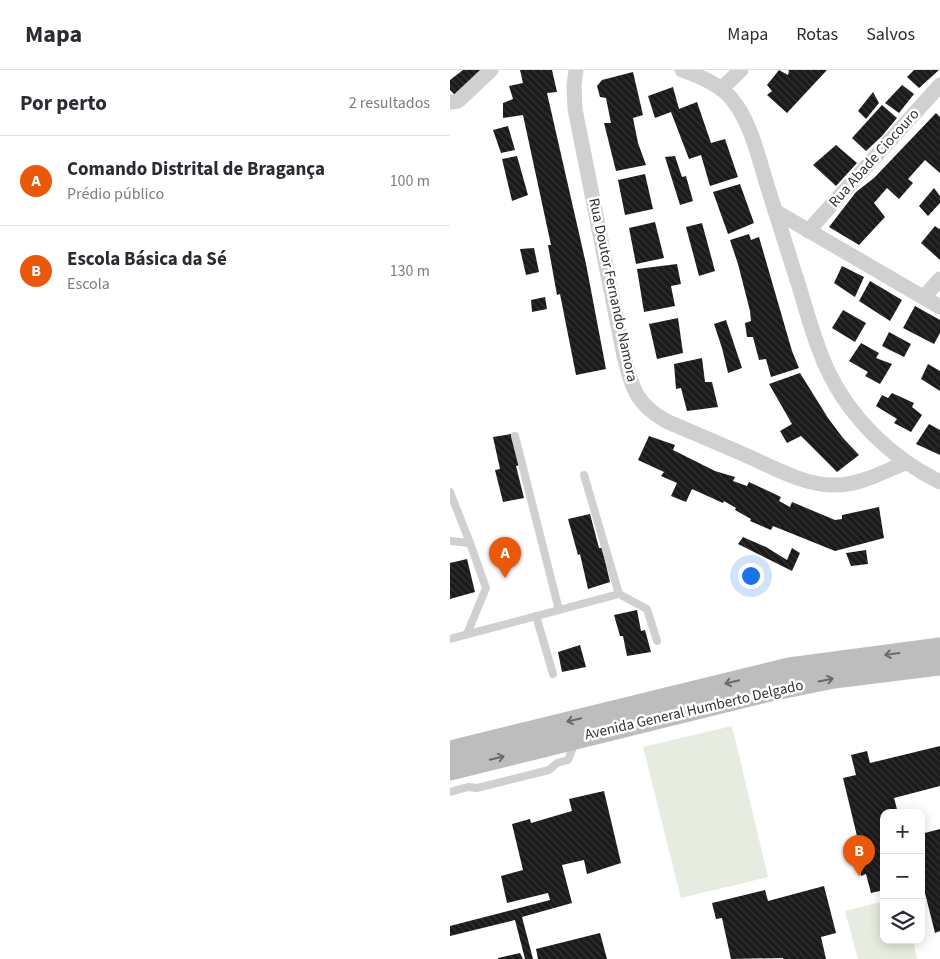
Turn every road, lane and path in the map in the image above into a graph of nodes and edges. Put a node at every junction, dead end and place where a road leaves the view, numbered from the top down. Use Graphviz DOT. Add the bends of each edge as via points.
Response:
graph roads {
  1 [pos="491,70"];
  2 [pos="576,70"];
  3 [pos="682,70"];
  4 [pos="741,70"];
  5 [pos="940,85"];
  6 [pos="721,89"];
  7 [pos="450,102"];
  8 [pos="775,211"];
  9 [pos="808,231"];
  10 [pos="940,280"];
  11 [pos="924,297"];
  12 [pos="940,307"];
  13 [pos="515,436"];
  14 [pos="905,462"];
  15 [pos="584,475"];
  16 [pos="940,482"];
  17 [pos="450,492"];
  18 [pos="452,504"];
  19 [pos="450,541"];
  20 [pos="470,543"];
  21 [pos="619,594"];
  22 [pos="559,610"];
  23 [pos="536,616"];
  24 [pos="467,634"];
  25 [pos="450,639"];
  26 [pos="657,641"];
  27 [pos="940,648"];
  28 [pos="940,665"];
  29 [pos="553,674"];
  30 [pos="577,738"];
  31 [pos="450,751"];
  32 [pos="450,770"];
  33 [pos="450,792"];
  1 -- 7 [label="street" via="458,101"];
  2 -- 14 [label="street, Rua Doutor Fernando Namora" via="575,109 624,356 641,402 666,421 788,474 819,484 849,484"];
  3 -- 6 [label="street"];
  4 -- 6 [label="street"];
  5 -- 9 [label="street, Rua Abade Ciocouro"];
  6 -- 8 [label="street" via="745,121"];
  8 -- 9 [label="street"];
  8 -- 14 [label="street" via="814,337 835,384 866,427"];
  9 -- 11 [label="street"];
  10 -- 11 [label="street"];
  11 -- 12 [label="street"];
  13 -- 22 [label="lane"];
  14 -- 16 [label="street"];
  15 -- 21 [label="lane"];
  17 -- 18 [label="lane"];
  18 -- 20 [label="lane"];
  19 -- 20 [label="lane"];
  20 -- 24 [label="lane" via="486,588"];
  21 -- 22 [label="lane"];
  21 -- 26 [label="lane" via="647,609"];
  22 -- 23 [label="lane"];
  23 -- 24 [label="lane"];
  23 -- 29 [label="lane"];
  24 -- 25 [label="lane"];
  27 -- 31 [label="main road, Avenida General Humberto Delgado, one-way" via="789,668"];
  30 -- 28 [label="main road, Avenida General Humberto Delgado, one-way" via="834,678"];
  32 -- 30 [label="main road, Avenida General Humberto Delgado, one-way"];
  30 -- 33 [label="lane" via="568,760 548,770"];
}
